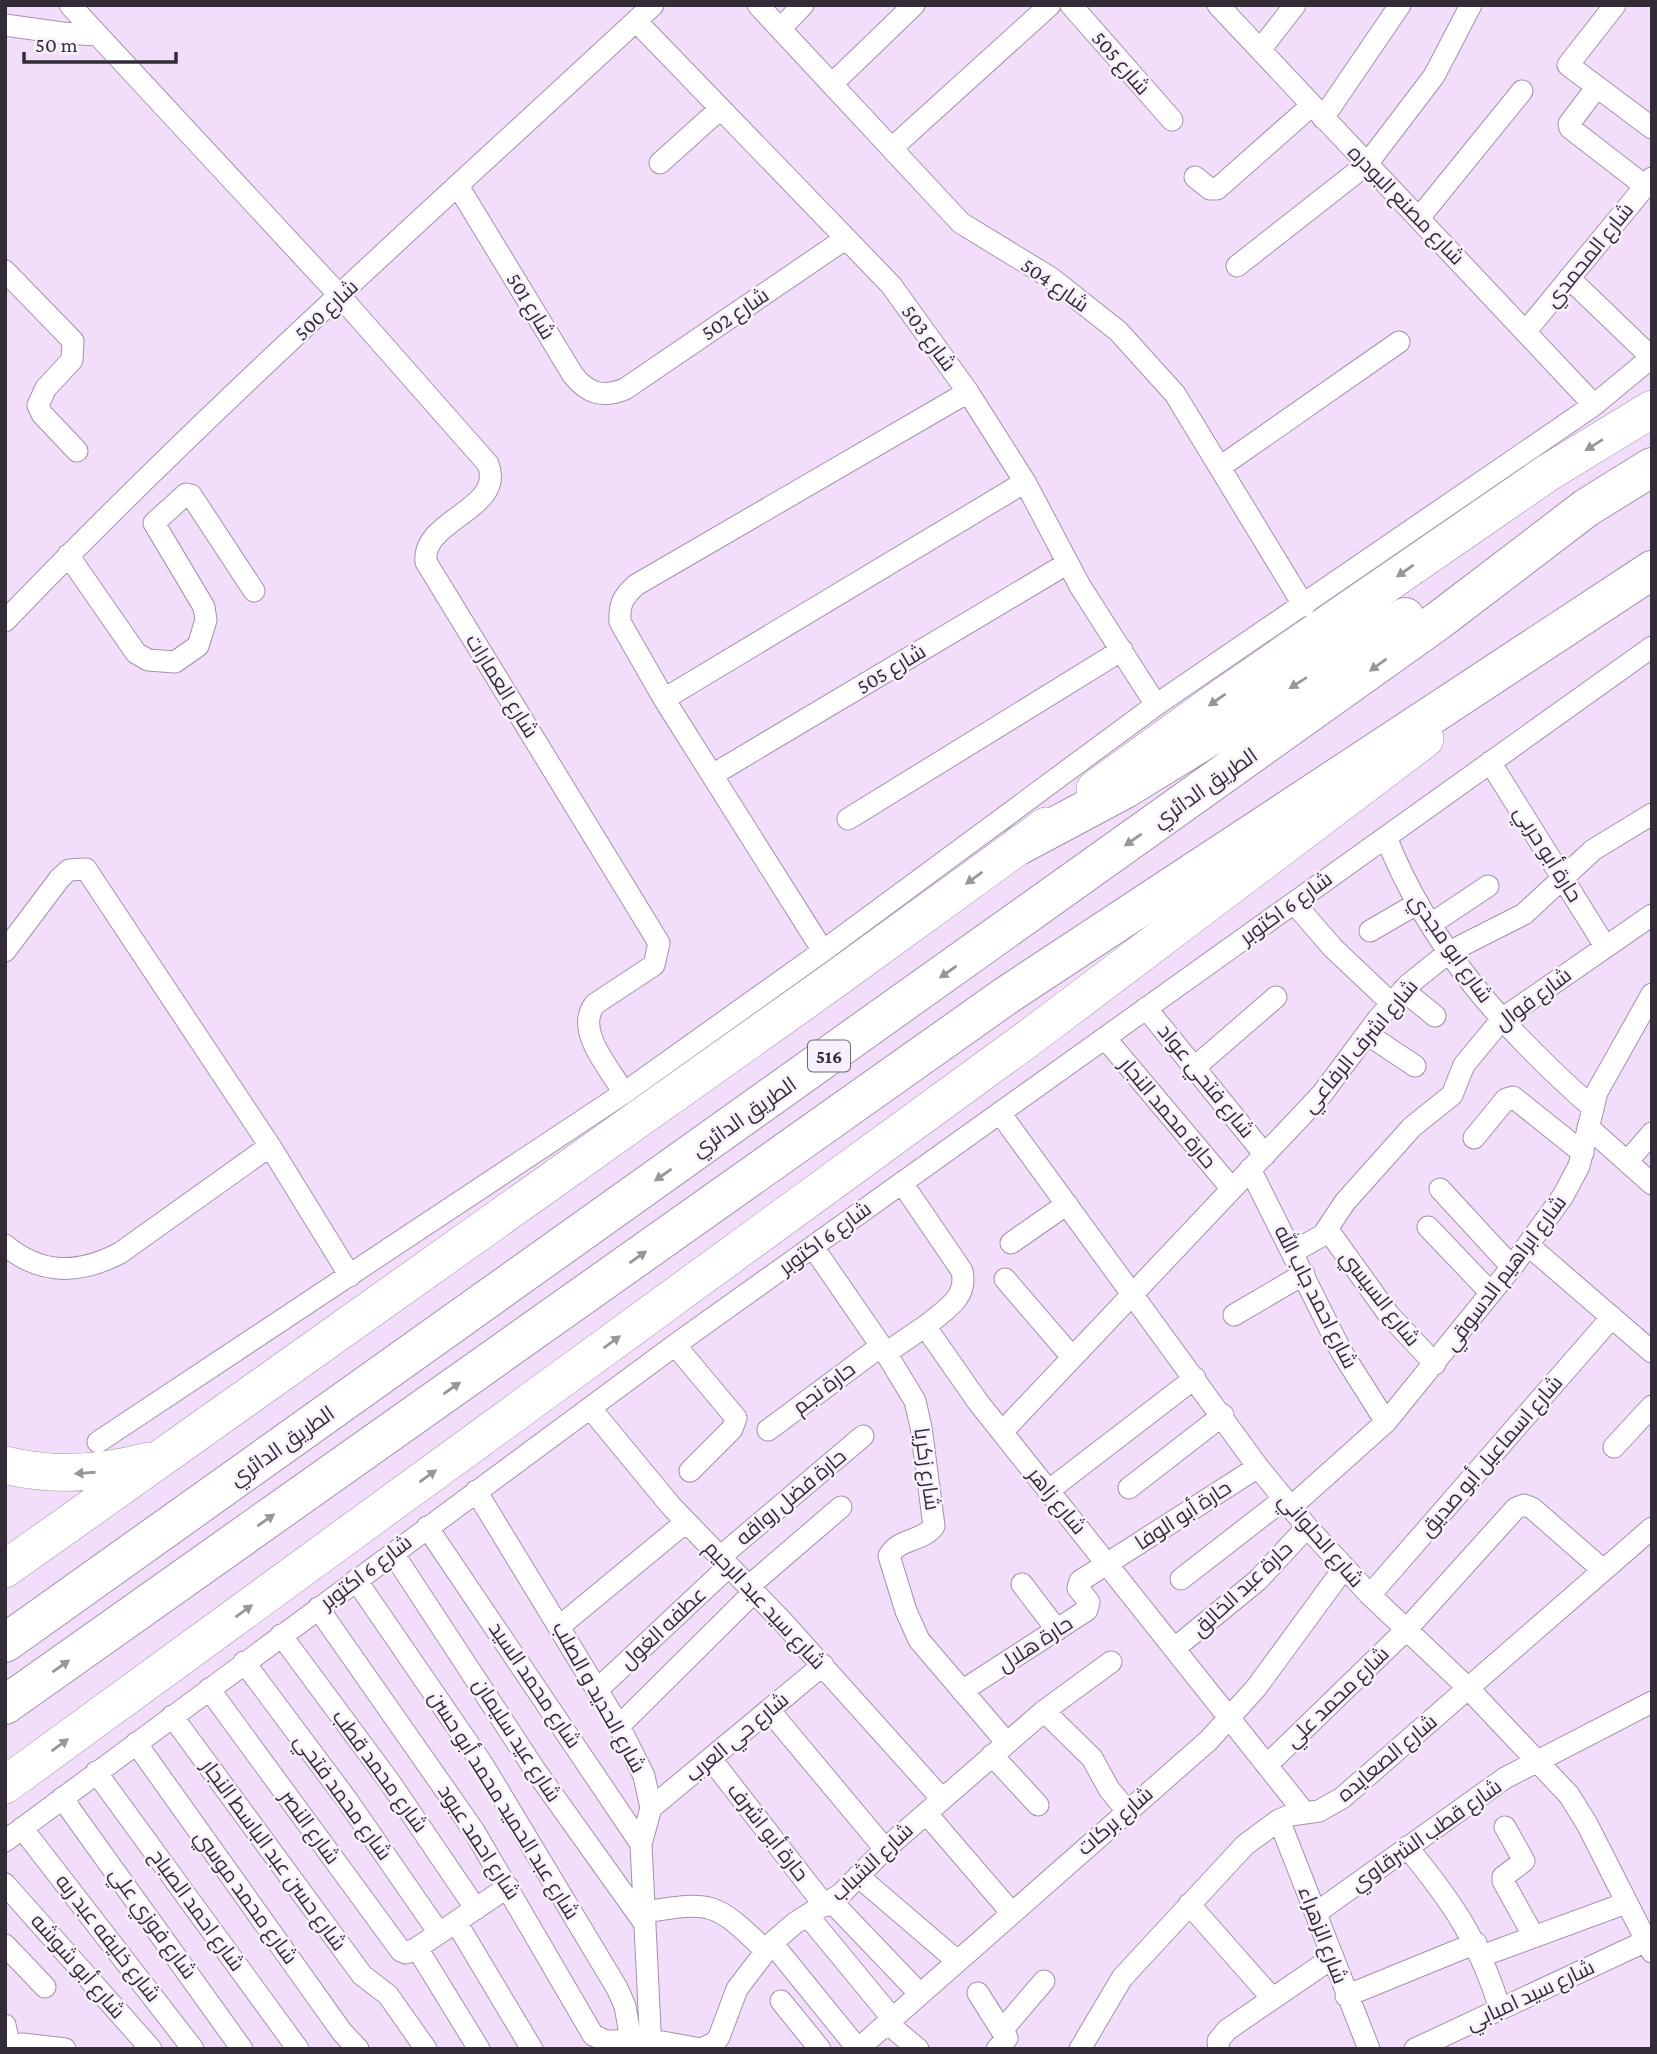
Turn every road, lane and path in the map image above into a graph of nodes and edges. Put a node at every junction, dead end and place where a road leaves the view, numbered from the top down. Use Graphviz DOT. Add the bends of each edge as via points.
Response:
graph roads {
  1 [pos="70,5"];
  2 [pos="653,5"];
  3 [pos="758,5"];
  4 [pos="803,5"];
  5 [pos="914,5"];
  6 [pos="1050,5"];
  7 [pos="1071,5"];
  8 [pos="1217,5"];
  9 [pos="1295,5"];
  10 [pos="1400,5"];
  11 [pos="1471,5"];
  12 [pos="1615,5"];
  13 [pos="636,21"];
  14 [pos="5,25"];
  15 [pos="780,29"];
  16 [pos="97,34"];
  17 [pos="1260,50"];
  18 [pos="832,84"];
  19 [pos="1596,88"];
  20 [pos="1522,91"];
  21 [pos="720,108"];
  22 [pos="1317,112"];
  23 [pos="1172,120"];
  24 [pos="1652,128"];
  25 [pos="892,148"];
  26 [pos="660,163"];
  27 [pos="1367,164"];
  28 [pos="1195,177"];
  29 [pos="1648,182"];
  30 [pos="458,186"];
  31 [pos="1419,218"];
  32 [pos="845,239"];
  33 [pos="1237,266"];
  34 [pos="5,271"];
  35 [pos="1569,278"];
  36 [pos="340,296"];
  37 [pos="1526,331"];
  38 [pos="1399,342"];
  39 [pos="1652,357"];
  40 [pos="625,389"];
  41 [pos="968,391"];
  42 [pos="1594,405"];
  43 [pos="1652,409"];
  44 [pos="77,451"];
  45 [pos="1220,467"];
  46 [pos="1652,467"];
  47 [pos="1025,482"];
  48 [pos="1586,508"];
  49 [pos="68,555"];
  50 [pos="1068,563"];
  51 [pos="1643,576"];
  52 [pos="254,591"];
  53 [pos="1304,606"];
  54 [pos="5,621"];
  55 [pos="1652,647"];
  56 [pos="1122,650"];
  57 [pos="664,699"];
  58 [pos="1156,705"];
  59 [pos="1490,762"];
  60 [pos="713,774"];
  61 [pos="1652,814"];
  62 [pos="848,818"];
  63 [pos="1386,837"];
  64 [pos="1020,845"];
  65 [pos="1562,878"];
  66 [pos="1488,886"];
  67 [pos="1294,903"];
  68 [pos="1418,903"];
  69 [pos="1652,915"];
  70 [pos="1431,924"];
  71 [pos="1370,931"];
  72 [pos="1605,946"];
  73 [pos="5,951"];
  74 [pos="823,951"];
  75 [pos="1449,952"];
  76 [pos="1652,994"];
  77 [pos="1276,997"];
  78 [pos="1397,997"];
  79 [pos="1146,1008"];
  80 [pos="1435,1016"];
  81 [pos="1502,1019"];
  82 [pos="1367,1034"];
  83 [pos="1105,1038"];
  84 [pos="1415,1066"];
  85 [pos="1195,1067"];
  86 [pos="624,1093"];
  87 [pos="1000,1113"];
  88 [pos="1590,1117"];
  89 [pos="1652,1133"];
  90 [pos="1474,1138"];
  91 [pos="270,1146"];
  92 [pos="1583,1153"];
  93 [pos="1257,1162"];
  94 [pos="1627,1162"];
  95 [pos="902,1183"];
  96 [pos="1652,1184"];
  97 [pos="1232,1189"];
  98 [pos="1440,1189"];
  99 [pos="1067,1204"];
  100 [pos="1428,1227"];
  101 [pos="1328,1230"];
  102 [pos="1011,1243"];
  103 [pos="5,1245"];
  104 [pos="1528,1245"];
  105 [pos="813,1247"];
  106 [pos="1293,1252"];
  107 [pos="1512,1267"];
  108 [pos="1304,1274"];
  109 [pos="350,1276"];
  110 [pos="1005,1279"];
  111 [pos="1131,1292"];
  112 [pos="1491,1293"];
  113 [pos="1234,1315"];
  114 [pos="1612,1317"];
  115 [pos="927,1325"];
  116 [pos="676,1345"];
  117 [pos="883,1349"];
  118 [pos="1652,1352"];
  119 [pos="1072,1357"];
  120 [pos="1435,1364"];
  121 [pos="1195,1378"];
  122 [pos="1652,1406"];
  123 [pos="591,1409"];
  124 [pos="1223,1415"];
  125 [pos="1386,1422"];
  126 [pos="768,1430"];
  127 [pos="1002,1433"];
  128 [pos="863,1436"];
  129 [pos="98,1442"];
  130 [pos="1614,1447"];
  131 [pos="175,1450"];
  132 [pos="5,1465"];
  133 [pos="1258,1467"];
  134 [pos="690,1471"];
  135 [pos="1129,1488"];
  136 [pos="476,1491"];
  137 [pos="1048,1491"];
  138 [pos="1288,1503"];
  139 [pos="841,1507"];
  140 [pos="686,1522"];
  141 [pos="427,1527"];
  142 [pos="1307,1527"];
  143 [pos="1651,1532"];
  144 [pos="393,1553"];
  145 [pos="14,1557"];
  146 [pos="724,1562"];
  147 [pos="1108,1563"];
  148 [pos="1344,1568"];
  149 [pos="1603,1570"];
  150 [pos="1181,1579"];
  151 [pos="356,1580"];
  152 [pos="1022,1584"];
  153 [pos="751,1590"];
  154 [pos="1370,1595"];
  155 [pos="318,1608"];
  156 [pos="560,1626"];
  157 [pos="1057,1630"];
  158 [pos="1406,1630"];
  159 [pos="281,1636"];
  160 [pos="5,1643"];
  161 [pos="1175,1648"];
  162 [pos="244,1662"];
  163 [pos="1111,1662"];
  164 [pos="823,1665"];
  165 [pos="1468,1688"];
  166 [pos="209,1689"];
  167 [pos="598,1689"];
  168 [pos="962,1691"];
  169 [pos="1652,1702"];
  170 [pos="5,1705"];
  171 [pos="769,1710"];
  172 [pos="1044,1711"];
  173 [pos="172,1716"];
  174 [pos="1230,1718"];
  175 [pos="620,1726"];
  176 [pos="136,1743"];
  177 [pos="999,1749"];
  178 [pos="711,1759"];
  179 [pos="1537,1759"];
  180 [pos="1267,1765"];
  181 [pos="96,1772"];
  182 [pos="5,1785"];
  183 [pos="62,1798"];
  184 [pos="942,1799"];
  185 [pos="1038,1805"];
  186 [pos="651,1808"];
  187 [pos="1127,1811"];
  188 [pos="1304,1812"];
  189 [pos="926,1813"];
  190 [pos="1279,1820"];
  191 [pos="1504,1827"];
  192 [pos="14,1834"];
  193 [pos="641,1844"];
  194 [pos="1407,1847"];
  195 [pos="885,1849"];
  196 [pos="858,1875"];
  197 [pos="5,1884"];
  198 [pos="509,1887"];
  199 [pos="1626,1903"];
  200 [pos="1189,1904"];
  201 [pos="822,1908"];
  202 [pos="475,1909"];
  203 [pos="1011,1912"];
  204 [pos="1316,1913"];
  205 [pos="645,1918"];
  206 [pos="448,1928"];
  207 [pos="1534,1937"];
  208 [pos="5,1945"];
  209 [pos="768,1946"];
  210 [pos="1649,1946"];
  211 [pos="416,1948"];
  212 [pos="1479,1950"];
  213 [pos="1332,1958"];
  214 [pos="956,1960"];
  215 [pos="1044,1981"];
  216 [pos="45,1987"];
  217 [pos="978,1993"];
  218 [pos="920,1994"];
  219 [pos="1346,1996"];
  220 [pos="1272,1998"];
  221 [pos="781,2001"];
  222 [pos="1500,2009"];
  223 [pos="890,2020"];
  224 [pos="1000,2040"];
  225 [pos="7,2041"];
  226 [pos="644,2043"];
  227 [pos="65,2049"];
  228 [pos="151,2049"];
  229 [pos="193,2049"];
  230 [pos="243,2049"];
  231 [pos="298,2049"];
  232 [pos="358,2049"];
  233 [pos="426,2049"];
  234 [pos="479,2049"];
  235 [pos="532,2049"];
  236 [pos="820,2049"];
  237 [pos="858,2049"];
  238 [pos="918,2049"];
  239 [pos="1080,2049"];
  240 [pos="1219,2049"];
  241 [pos="1369,2049"];
  242 [pos="1415,2049"];
  1 -- 16 [label="street"];
  2 -- 13 [label="street, شارع 500"];
  3 -- 15 [label="street, شارع 504"];
  4 -- 15 [label="street"];
  5 -- 18 [label="street"];
  6 -- 25 [label="street"];
  7 -- 23 [label="street, شارع 505"];
  8 -- 17 [label="street, شارع مصنع البودره"];
  9 -- 17 [label="street"];
  10 -- 22 [label="street"];
  11 -- 27 [label="street" via="1434,76"];
  12 -- 19 [label="street" via="1568,64"];
  13 -- 21 [label="street, شارع 503"];
  13 -- 30 [label="street, شارع 500"];
  14 -- 16 [label="street"];
  15 -- 18 [label="street, شارع 504"];
  16 -- 36 [label="street"];
  17 -- 22 [label="street, شارع مصنع البودره"];
  18 -- 25 [label="street, شارع 504"];
  19 -- 24 [label="street"];
  19 -- 29 [label="street" via="1570,128"];
  20 -- 31 [label="street"];
  21 -- 26 [label="street"];
  21 -- 32 [label="street, شارع 503"];
  22 -- 27 [label="street, شارع مصنع البودره"];
  22 -- 28 [label="street" via="1217,189 1209,189"];
  25 -- 45 [label="street, شارع 504" via="961,223 1051,278 1118,331 1175,394"];
  27 -- 31 [label="street, شارع مصنع البودره"];
  27 -- 33 [label="street"];
  29 -- 35 [label="street, شارع المحمدي"];
  30 -- 36 [label="street, شارع 500"];
  30 -- 40 [label="street, شارع 501" via="583,387 611,395"];
  31 -- 37 [label="street, شارع مصنع البودره"];
  32 -- 40 [label="street, شارع 502"];
  32 -- 41 [label="street, شارع 503" via="891,285"];
  34 -- 44 [label="street" via="73,341 72,360 46,388 38,405 41,414"];
  35 -- 37 [label="street, شارع المحمدي"];
  35 -- 39 [label="street"];
  36 -- 49 [label="street, شارع 500"];
  36 -- 86 [label="street, شارع العمارات" via="488,464 491,480 484,494 429,544 426,562 659,943 654,965 589,1012 588,1032"];
  37 -- 42 [label="street, شارع مصنع البودره"];
  38 -- 45 [label="street"];
  39 -- 42 [label="street"];
  41 -- 47 [label="street, شارع 503"];
  41 -- 57 [label="street" via="624,596 620,622"];
  42 -- 53 [label="street"];
  43 -- 64 [label="highway, one-way" via="1549,472 1211,705"];
  45 -- 53 [label="street, شارع 504"];
  46 -- 48 [label="highway, الطريق الدائري / 516"];
  47 -- 50 [label="street, شارع 503"];
  47 -- 57 [label="street"];
  48 -- 64 [label="highway, one-way" via="1125,789"];
  48 -- 160 [label="highway, الطريق الدائري / 516, one-way" via="1427,629"];
  49 -- 52 [label="street" via="136,653 161,663 175,662 198,646 206,620 204,607 154,523 186,494 191,495"];
  49 -- 54 [label="street, شارع 500"];
  50 -- 56 [label="street, شارع 503"];
  50 -- 60 [label="street, شارع 505"];
  170 -- 51 [label="highway, 516, one-way" via="1007,995"];
  182 -- 51 [label="highway, one-way" via="1037,1032"];
  53 -- 58 [label="street"];
  55 -- 59 [label="street, شارع 6 اكتوبر"];
  56 -- 58 [label="street, شارع 503"];
  56 -- 62 [label="street"];
  57 -- 60 [label="street"];
  58 -- 74 [label="street"];
  59 -- 63 [label="street, شارع 6 اكتوبر"];
  59 -- 65 [label="street, حارة أبو حربي"];
  60 -- 74 [label="street"];
  61 -- 65 [label="street, شارع اشرف الرفاعي" via="1593,850"];
  63 -- 67 [label="street, شارع 6 اكتوبر"];
  63 -- 68 [label="street, شارع ابو مجدي"];
  64 -- 131 [label="highway, one-way"];
  65 -- 72 [label="street, حارة أبو حربي"];
  65 -- 75 [label="street, شارع اشرف الرفاعي" via="1511,922"];
  66 -- 70 [label="street"];
  67 -- 78 [label="street" via="1333,948"];
  67 -- 79 [label="street, شارع 6 اكتوبر"];
  68 -- 70 [label="street, شارع ابو مجدي"];
  68 -- 71 [label="street"];
  69 -- 72 [label="street, شارع فوال"];
  70 -- 75 [label="street, شارع ابو مجدي"];
  72 -- 81 [label="street, شارع فوال"];
  73 -- 91 [label="street" via="60,878 69,870 86,869"];
  74 -- 86 [label="street"];
  75 -- 78 [label="street, شارع اشرف الرفاعي"];
  75 -- 81 [label="street, شارع ابو مجدي"];
  76 -- 88 [label="street, شارع ابراهيم الدسوقي" via="1606,1073"];
  77 -- 85 [label="street"];
  78 -- 80 [label="street"];
  78 -- 82 [label="street, شارع اشرف الرفاعي"];
  79 -- 83 [label="street, شارع 6 اكتوبر"];
  79 -- 85 [label="street, شارع فتحي عواد"];
  81 -- 88 [label="street, شارع ابو مجدي"];
  81 -- 101 [label="street, شارع فوال" via="1464,1066 1452,1095 1412,1127 1345,1202"];
  82 -- 84 [label="street"];
  82 -- 93 [label="street, شارع اشرف الرفاعي" via="1338,1075"];
  83 -- 87 [label="street, شارع 6 اكتوبر"];
  83 -- 97 [label="street, حارة محمد النجار"];
  85 -- 93 [label="street, شارع فتحي عواد"];
  86 -- 109 [label="street"];
  87 -- 95 [label="street, شارع 6 اكتوبر"];
  87 -- 99 [label="street, شارع الحلواني"];
  88 -- 92 [label="street, شارع ابراهيم الدسوقي"];
  88 -- 94 [label="street, شارع ابو مجدي"];
  89 -- 94 [label="street"];
  90 -- 92 [label="street" via="1506,1099 1513,1097"];
  91 -- 103 [label="street" via="120,1253 93,1267 66,1270 43,1265"];
  91 -- 109 [label="street"];
  92 -- 104 [label="street, شارع ابراهيم الدسوقي" via="1574,1180"];
  93 -- 97 [label="street, شارع اشرف الرفاعي"];
  93 -- 106 [label="street, شارع احمد جاب الله"];
  94 -- 96 [label="street, شارع ابو مجدي"];
  95 -- 105 [label="street, شارع 6 اكتوبر"];
  95 -- 115 [label="street" via="962,1271 961,1295"];
  97 -- 111 [label="street, شارع اشرف الرفاعي"];
  98 -- 107 [label="street"];
  99 -- 102 [label="street"];
  99 -- 111 [label="street, شارع الحلواني"];
  100 -- 112 [label="street"];
  101 -- 106 [label="street, شارع فوال"];
  101 -- 120 [label="street, شارع السيسي" via="1389,1315"];
  104 -- 107 [label="street, شارع ابراهيم الدسوقي"];
  104 -- 114 [label="street"];
  105 -- 116 [label="street, شارع 6 اكتوبر"];
  105 -- 117 [label="street, شارع زكريا"];
  106 -- 108 [label="street, شارع احمد جاب الله"];
  107 -- 112 [label="street, شارع ابراهيم الدسوقي"];
  108 -- 113 [label="street"];
  108 -- 125 [label="street, شارع احمد جاب الله" via="1341,1351"];
  109 -- 129 [label="street"];
  110 -- 119 [label="street"];
  111 -- 119 [label="street, شارع اشرف الرفاعي"];
  111 -- 121 [label="street, شارع الحلواني"];
  112 -- 120 [label="street, شارع ابراهيم الدسوقي"];
  114 -- 118 [label="street"];
  114 -- 154 [label="street, شارع اسماعيل أبو صديق"];
  115 -- 117 [label="street, حارة نجم"];
  115 -- 127 [label="street, شارع زاهر"];
  116 -- 123 [label="street, شارع 6 اكتوبر"];
  116 -- 134 [label="street" via="736,1418 732,1429"];
  117 -- 126 [label="street, حارة نجم"];
  117 -- 168 [label="street, شارع زكريا" via="909,1388 919,1414 934,1518 931,1531 898,1545 889,1563 919,1640"];
  119 -- 127 [label="street, شارع اشرف الرفاعي"];
  120 -- 125 [label="street, شارع ابراهيم الدسوقي"];
  121 -- 124 [label="street, شارع الحلواني"];
  121 -- 137 [label="street"];
  122 -- 130 [label="street"];
  123 -- 136 [label="street, شارع 6 اكتوبر"];
  123 -- 140 [label="street, شارع سيد عبد الرحيم"];
  124 -- 133 [label="street, شارع الحلواني"];
  124 -- 135 [label="street"];
  125 -- 138 [label="street, شارع ابراهيم الدسوقي"];
  127 -- 137 [label="street, شارع زاهر"];
  128 -- 146 [label="street, حارة فضل رواقه"];
  131 -- 132 [label="highway, one-way" via="97,1472 44,1472"];
  131 -- 145 [label="highway"];
  133 -- 138 [label="street, شارع الحلواني"];
  133 -- 147 [label="street, حارة أبو الوفا"];
  136 -- 141 [label="street, شارع 6 اكتوبر"];
  136 -- 156 [label="street, شارع الحديد و الصلب"];
  137 -- 147 [label="street, شارع زاهر"];
  138 -- 142 [label="street, شارع الحلواني"];
  138 -- 150 [label="street, شارع ابراهيم الدسوقي"];
  139 -- 153 [label="street"];
  140 -- 146 [label="street, شارع سيد عبد الرحيم"];
  140 -- 156 [label="street"];
  141 -- 144 [label="street, شارع 6 اكتوبر"];
  141 -- 193 [label="street, شارع محمد السيد"];
  142 -- 148 [label="street, شارع الحلواني"];
  142 -- 161 [label="street, حارة عبد الخالق" via="1250,1588"];
  143 -- 149 [label="street, شارع الصعايده"];
  144 -- 151 [label="street, شارع 6 اكتوبر"];
  144 -- 205 [label="street, شارع عيد سليمان" via="535,1770"];
  146 -- 153 [label="street, شارع سيد عبد الرحيم"];
  146 -- 167 [label="street, عطفه الغول"];
  147 -- 157 [label="street, حارة هلال" via="1078,1584 1088,1608"];
  147 -- 161 [label="street, شارع زاهر"];
  148 -- 154 [label="street, شارع الحلواني"];
  148 -- 174 [label="street, شارع بركات"];
  149 -- 158 [label="street, شارع محمد علي" via="1532,1507 1520,1506"];
  149 -- 165 [label="street, شارع الصعايده"];
  151 -- 155 [label="street, شارع 6 اكتوبر"];
  151 -- 226 [label="street, شارع عبد الحميد محمد أبو حسن" via="533,1845"];
  152 -- 157 [label="street"];
  153 -- 164 [label="street, شارع سيد عبد الرحيم"];
  153 -- 175 [label="street"];
  154 -- 158 [label="street, شارع الحلواني"];
  155 -- 159 [label="street, شارع 6 اكتوبر"];
  155 -- 198 [label="street, شارع احمد عبود" via="414,1742"];
  156 -- 167 [label="street, شارع الحديد و الصلب"];
  157 -- 168 [label="street, حارة هلال"];
  158 -- 165 [label="street, شارع الحلواني"];
  158 -- 180 [label="street, شارع محمد علي"];
  159 -- 162 [label="street, شارع 6 اكتوبر"];
  159 -- 202 [label="street, شارع محمد قطب"];
  161 -- 174 [label="street, شارع زاهر"];
  162 -- 166 [label="street, شارع 6 اكتوبر"];
  162 -- 206 [label="street, شارع محمد فتحي"];
  163 -- 172 [label="street, شارع الشباب"];
  164 -- 171 [label="street, شارع حي العرب"];
  164 -- 184 [label="street, شارع سيد عبد الرحيم"];
  165 -- 179 [label="street, شارع الحلواني"];
  165 -- 188 [label="street, شارع الصعايده" via="1342,1797 1319,1811"];
  166 -- 173 [label="street, شارع 6 اكتوبر"];
  166 -- 211 [label="street, شارع النصر" via="401,1951"];
  167 -- 175 [label="street, شارع الحديد و الصلب"];
  168 -- 177 [label="street, شارع زكريا"];
  169 -- 179 [label="street, شارع قطب الشرقاوي"];
  171 -- 178 [label="street, شارع حي العرب"];
  171 -- 195 [label="street"];
  172 -- 177 [label="street, شارع الشباب"];
  172 -- 187 [label="street" via="1092,1758"];
  173 -- 176 [label="street, شارع 6 اكتوبر"];
  173 -- 233 [label="street, شارع حسن عبد الباسط النجار" via="362,1975 382,1988"];
  174 -- 180 [label="street, شارع زاهر"];
  174 -- 187 [label="street, شارع بركات"];
  175 -- 186 [label="street, شارع الحديد و الصلب" via="644,1776"];
  176 -- 181 [label="street, شارع 6 اكتوبر"];
  176 -- 232 [label="street, شارع محمد موسي"];
  177 -- 184 [label="street, شارع الشباب"];
  177 -- 185 [label="street, شارع زكريا"];
  178 -- 186 [label="street, شارع حي العرب"];
  178 -- 201 [label="street, حارة أبو اشرف"];
  179 -- 194 [label="street, شارع قطب الشرقاوي"];
  179 -- 199 [label="street, شارع الحلواني" via="1587,1824"];
  180 -- 188 [label="street, شارع زاهر"];
  181 -- 183 [label="street, شارع 6 اكتوبر"];
  181 -- 231 [label="street, شارع احمد الصباح"];
  183 -- 192 [label="street, شارع 6 اكتوبر"];
  183 -- 230 [label="street, شارع فوزي علي"];
  184 -- 189 [label="street, شارع الشباب"];
  186 -- 193 [label="street, شارع الحديد و الصلب"];
  187 -- 203 [label="street, شارع بركات"];
  188 -- 190 [label="street, شارع الصعايده"];
  189 -- 195 [label="street, شارع الشباب"];
  189 -- 203 [label="street"];
  190 -- 200 [label="street, شارع الصعايده" via="1251,1840"];
  190 -- 204 [label="street, شارع الزهراء"];
  191 -- 207 [label="street" via="1524,1861 1503,1881"];
  192 -- 229 [label="street, شارع خليفه عبد ربه"];
  193 -- 205 [label="street, شارع الحديد و الصلب"];
  194 -- 204 [label="street, شارع قطب الشرقاوي"];
  194 -- 212 [label="street" via="1456,1908"];
  195 -- 196 [label="street, شارع الشباب"];
  196 -- 201 [label="street, شارع الشباب"];
  196 -- 214 [label="street"];
  197 -- 228 [label="street, شارع أبو شوشه"];
  198 -- 202 [label="street"];
  198 -- 226 [label="street, شارع احمد عبود" via="589,2030 606,2041"];
  199 -- 207 [label="street"];
  199 -- 210 [label="street, شارع الحلواني"];
  200 -- 220 [label="street"];
  200 -- 239 [label="street, شارع الصعايده" via="1122,1978"];
  201 -- 209 [label="street, شارع الشباب"];
  201 -- 218 [label="street"];
  201 -- 223 [label="street"];
  202 -- 206 [label="street"];
  203 -- 214 [label="street, شارع بركات"];
  204 -- 213 [label="street, شارع الزهراء"];
  205 -- 209 [label="street" via="688,1905 716,1908"];
  205 -- 226 [label="street, شارع الحديد و الصلب"];
  206 -- 211 [label="street"];
  206 -- 235 [label="street, شارع محمد فتحي"];
  207 -- 212 [label="street"];
  208 -- 216 [label="street"];
  209 -- 226 [label="street, شارع الشباب" via="737,1989 714,2043 701,2049"];
  209 -- 237 [label="street"];
  210 -- 222 [label="street, شارع سيد امبابي"];
  211 -- 234 [label="street"];
  212 -- 219 [label="street"];
  212 -- 222 [label="street"];
  213 -- 219 [label="street, شارع الزهراء"];
  213 -- 220 [label="street"];
  214 -- 218 [label="street, شارع بركات"];
  215 -- 224 [label="street"];
  217 -- 224 [label="street"];
  218 -- 223 [label="street, شارع بركات"];
  219 -- 241 [label="street, شارع الزهراء"];
  220 -- 240 [label="street" via="1222,2034"];
  221 -- 236 [label="street"];
  222 -- 242 [label="street, شارع سيد امبابي"];
  223 -- 237 [label="street, شارع بركات"];
  223 -- 238 [label="street"];
  225 -- 227 [label="street"];
}
